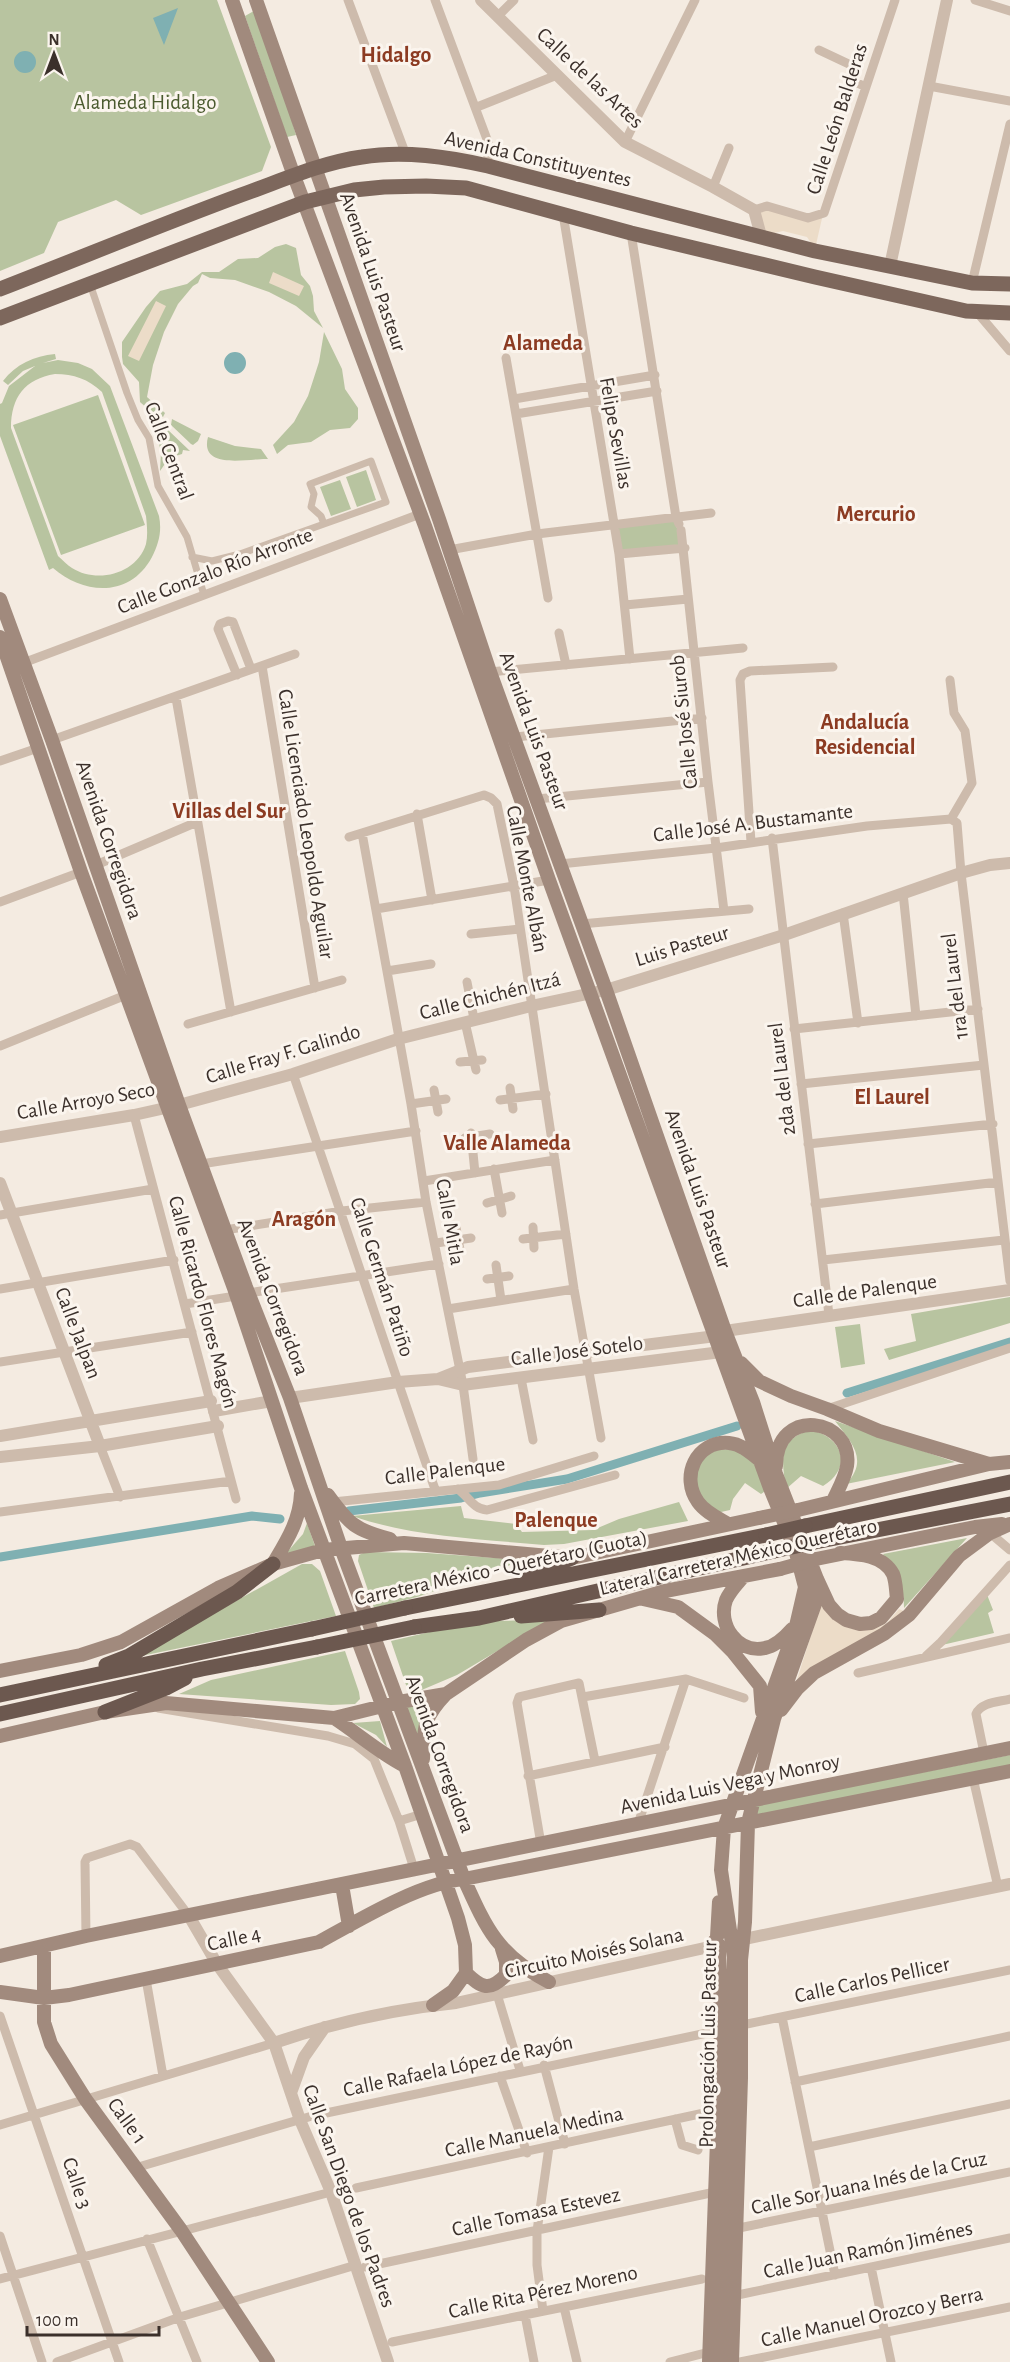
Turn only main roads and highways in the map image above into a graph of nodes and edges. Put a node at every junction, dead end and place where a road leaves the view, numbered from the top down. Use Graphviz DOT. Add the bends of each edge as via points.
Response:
graph roads {
  1 [pos="256,0"];
  2 [pos="233,4"];
  3 [pos="315,168"];
  4 [pos="294,176"];
  5 [pos="324,196"];
  6 [pos="305,202"];
  7 [pos="1010,284"];
  8 [pos="0,289"];
  9 [pos="1010,313"];
  10 [pos="0,318"];
  11 [pos="0,599"];
  12 [pos="465,623"];
  13 [pos="0,637"];
  14 [pos="172,1106"];
  15 [pos="242,1294"];
  16 [pos="720,1333"];
  17 [pos="737,1360"];
  18 [pos="761,1461"];
  19 [pos="1010,1462"];
  20 [pos="989,1464"];
  21 [pos="777,1474"];
  22 [pos="1010,1482"];
  23 [pos="320,1484"];
  24 [pos="301,1488"];
  25 [pos="832,1501"];
  26 [pos="1008,1505"];
  27 [pos="1010,1523"];
  28 [pos="728,1524"];
  29 [pos="404,1543"];
  30 [pos="341,1548"];
  31 [pos="323,1550"];
  32 [pos="840,1553"];
  33 [pos="572,1558"];
  34 [pos="273,1564"];
  35 [pos="744,1577"];
  36 [pos="817,1579"];
  37 [pos="494,1589"];
  38 [pos="641,1598"];
  39 [pos="599,1610"];
  40 [pos="479,1618"];
  41 [pos="796,1626"];
  42 [pos="202,1669"];
  43 [pos="0,1671"];
  44 [pos="60,1682"];
  45 [pos="0,1693"];
  46 [pos="446,1694"];
  47 [pos="399,1702"];
  48 [pos="383,1706"];
  49 [pos="105,1712"];
  50 [pos="0,1714"];
  51 [pos="334,1718"];
  52 [pos="768,1720"];
  53 [pos="0,1736"];
  54 [pos="1010,1748"];
  55 [pos="405,1766"];
  56 [pos="422,1767"];
  57 [pos="1010,1771"];
  58 [pos="754,1800"];
  59 [pos="732,1805"];
  60 [pos="748,1823"];
  61 [pos="724,1828"];
  62 [pos="603,1832"];
  63 [pos="609,1851"];
  64 [pos="458,1862"];
  65 [pos="439,1864"];
  66 [pos="721,1870"];
  67 [pos="464,1879"];
  68 [pos="444,1881"];
  69 [pos="342,1885"];
  70 [pos="349,1926"];
  71 [pos="727,1943"];
  72 [pos="44,1946"];
  73 [pos="502,1949"];
  74 [pos="0,1956"];
  75 [pos="466,1973"];
  76 [pos="506,1975"];
  77 [pos="549,1982"];
  78 [pos="478,1985"];
  79 [pos="0,1992"];
  80 [pos="44,1998"];
  81 [pos="433,2005"];
  82 [pos="709,2357"];
  83 [pos="268,2362"];
  84 [pos="721,2362"];
  85 [pos="732,2362"];
  1 -- 2 [label="main road"];
  1 -- 3 [label="main road, Avenida Luis Pasteur"];
  2 -- 4 [label="main road, Avenida Luis Pasteur"];
  3 -- 4 [label="main road, Avenida Constituyentes"];
  3 -- 5 [label="main road, Avenida Luis Pasteur"];
  3 -- 7 [label="main road, Avenida Constituyentes" via="364,156 433,156 488,166 815,251 972,283"];
  4 -- 6 [label="main road, Avenida Luis Pasteur"];
  4 -- 8 [label="main road, Avenida Constituyentes"];
  5 -- 6 [label="main road"];
  5 -- 9 [label="main road" via="384,187 426,186 482,192 821,279 976,311"];
  5 -- 12 [label="main road, Avenida Luis Pasteur" via="449,550"];
  6 -- 10 [label="main road"];
  6 -- 12 [label="main road, Avenida Luis Pasteur" via="420,514"];
  11 -- 14 [label="main road, Avenida Corregidora" via="96,865"];
  12 -- 16 [label="main road, Avenida Luis Pasteur" via="478,682 549,880"];
  12 -- 16 [label="main road, Avenida Luis Pasteur" via="490,672 606,990"];
  13 -- 14 [label="main road, Avenida Corregidora" via="126,995"];
  14 -- 15 [label="main road, Avenida Corregidora"];
  14 -- 15 [label="main road, Avenida Corregidora" via="201,1164 225,1230"];
  15 -- 23 [label="main road, Avenida Corregidora" via="290,1398"];
  15 -- 24 [label="main road, Avenida Corregidora"];
  16 -- 17 [label="main road, Avenida Luis Pasteur"];
  16 -- 18 [label="main road, Avenida Luis Pasteur" via="721,1352"];
  17 -- 20 [label="main road" via="772,1388 879,1431"];
  17 -- 21 [label="main road, Avenida Luis Pasteur"];
  18 -- 28 [label="main road" via="729,1443 709,1448 693,1462 690,1482 697,1501"];
  18 -- 41 [label="main road, Prolongación Luis Pasteur" via="802,1571 805,1587"];
  19 -- 20 [label="main road, Lateral Carretera México Querétaro"];
  20 -- 25 [label="main road, Lateral Carretera México Querétaro"];
  21 -- 25 [label="main road" via="779,1445 792,1430 812,1425 832,1431 845,1446 847,1465"];
  21 -- 36 [label="main road, Prolongación Luis Pasteur"];
  22 -- 37 [label="highway, Carretera México - Querétaro (Cuota), bridge"];
  23 -- 29 [label="main road" via="348,1521 363,1532"];
  23 -- 30 [label="main road, Avenida Corregidora"];
  24 -- 31 [label="main road, Avenida Corregidora"];
  24 -- 34 [label="main road" via="299,1512"];
  25 -- 28 [label="main road, Lateral Carretera México Querétaro, bridge"];
  26 -- 40 [label="highway, Carretera México - Querétaro (Cuota), bridge" via="810,1543"];
  27 -- 32 [label="main road, Lateral Carretera México Querétaro"];
  27 -- 52 [label="main road" via="959,1556 909,1615 884,1634 814,1673"];
  28 -- 33 [label="main road, Lateral Carretera México Querétaro"];
  29 -- 30 [label="main road, Lateral Carretera México Querétaro"];
  29 -- 33 [label="main road, Lateral Carretera México Querétaro"];
  30 -- 31 [label="main road, Lateral Carretera México Querétaro"];
  30 -- 47 [label="main road, Avenida Corregidora"];
  31 -- 34 [label="main road, Lateral Carretera México Querétaro"];
  31 -- 48 [label="main road, Avenida Corregidora"];
  32 -- 35 [label="main road, Lateral Carretera México Querétaro, bridge"];
  32 -- 36 [label="main road" via="865,1554 877,1559 893,1575 897,1599 887,1612 871,1623 846,1620 829,1605"];
  33 -- 37 [label="highway"];
  34 -- 43 [label="main road, Lateral Carretera México Querétaro" via="218,1588 121,1642 81,1655"];
  34 -- 44 [label="highway" via="237,1592 129,1656"];
  35 -- 38 [label="main road, Lateral Carretera México Querétaro"];
  35 -- 41 [label="main road" via="726,1600 726,1625 733,1639 745,1647 767,1648"];
  36 -- 52 [label="main road, Prolongación Luis Pasteur" via="815,1604"];
  37 -- 44 [label="highway, Carretera México - Querétaro (Cuota), bridge"];
  38 -- 39 [label="main road, Lateral Carretera México Querétaro"];
  38 -- 52 [label="main road" via="678,1607 715,1634 760,1686"];
  39 -- 40 [label="highway"];
  39 -- 46 [label="main road, Lateral Carretera México Querétaro" via="541,1631"];
  40 -- 42 [label="highway, Carretera México - Querétaro (Cuota), bridge"];
  41 -- 52 [label="main road, Prolongación Luis Pasteur"];
  42 -- 49 [label="highway"];
  42 -- 50 [label="highway, Carretera México - Querétaro (Cuota)"];
  44 -- 45 [label="highway, Carretera México - Querétaro (Cuota)"];
  46 -- 47 [label="main road, Lateral Carretera México Querétaro"];
  46 -- 56 [label="main road" via="431,1710 424,1727"];
  47 -- 48 [label="main road, Lateral Carretera México Querétaro"];
  47 -- 56 [label="main road, Avenida Corregidora"];
  48 -- 51 [label="main road, Lateral Carretera México Querétaro"];
  48 -- 55 [label="main road, Avenida Corregidora"];
  49 -- 51 [label="main road, Lateral Carretera México Querétaro" via="166,1703"];
  49 -- 53 [label="main road, Lateral Carretera México Querétaro"];
  51 -- 55 [label="main road"];
  52 -- 58 [label="main road, Prolongación Luis Pasteur"];
  52 -- 59 [label="main road, Prolongación Luis Pasteur"];
  54 -- 58 [label="main road, Avenida Luis Vega y Monroy"];
  55 -- 65 [label="main road, Avenida Corregidora"];
  56 -- 64 [label="main road, Avenida Corregidora"];
  57 -- 60 [label="main road, Avenida Luis Vega y Monroy"];
  58 -- 59 [label="main road, Avenida Luis Vega y Monroy"];
  58 -- 60 [label="main road, Prolongación Luis Pasteur"];
  59 -- 61 [label="main road, Prolongación Luis Pasteur"];
  59 -- 62 [label="main road, Avenida Luis Vega y Monroy"];
  60 -- 61 [label="main road, Avenida Luis Vega y Monroy"];
  60 -- 71 [label="main road, Prolongación Luis Pasteur"];
  61 -- 63 [label="main road, Avenida Luis Vega y Monroy"];
  61 -- 66 [label="main road, Prolongación Luis Pasteur"];
  62 -- 63 [label="main road"];
  62 -- 64 [label="main road, Avenida Luis Vega y Monroy"];
  63 -- 67 [label="main road, Avenida Luis Vega y Monroy"];
  64 -- 65 [label="main road, Calle 4"];
  64 -- 67 [label="main road, Avenida Corregidora"];
  65 -- 68 [label="main road, Avenida Corregidora"];
  65 -- 69 [label="main road, Calle 4"];
  66 -- 71 [label="main road, Prolongación Luis Pasteur"];
  66 -- 71 [label="main road" via="717,1936"];
  67 -- 68 [label="main road, Calle 4"];
  67 -- 73 [label="main road, Avenida Corregidora"];
  68 -- 70 [label="main road, Calle 4"];
  68 -- 75 [label="main road, Avenida Corregidora" via="465,1945"];
  69 -- 70 [label="main road"];
  69 -- 72 [label="main road, Calle 4"];
  70 -- 80 [label="main road, Calle 4" via="319,1942"];
  71 -- 82 [label="main road, Prolongación Luis Pasteur"];
  71 -- 84 [label="main road, Prolongación Luis Pasteur"];
  71 -- 85 [label="main road, Prolongación Luis Pasteur" via="742,2025"];
  72 -- 74 [label="main road, Calle 4"];
  72 -- 80 [label="main road, Calle 1"];
  73 -- 76 [label="main road"];
  73 -- 77 [label="main road, Avenida Corregidora"];
  75 -- 78 [label="main road"];
  75 -- 81 [label="main road" via="453,1991"];
  76 -- 78 [label="main road" via="496,1985"];
  76 -- 78 [label="main road" via="505,1987 497,1994"];
  79 -- 80 [label="main road, Calle 4"];
  80 -- 83 [label="main road, Calle 1" via="46,2033 86,2100 181,2230"];
}
